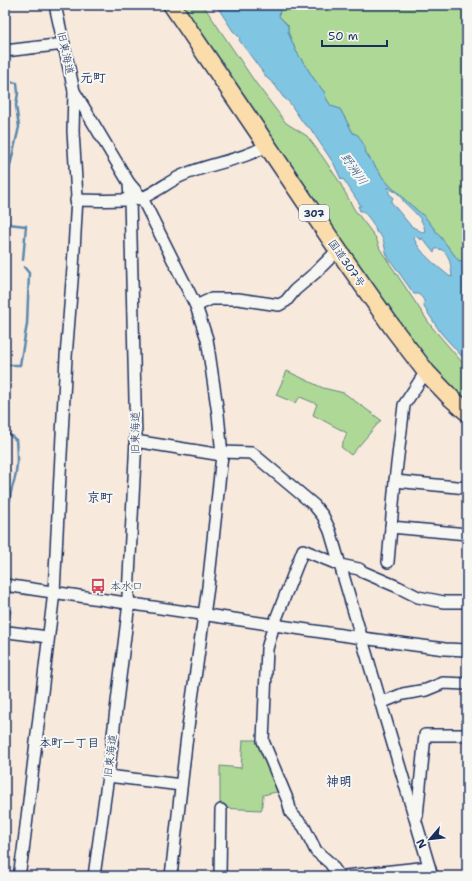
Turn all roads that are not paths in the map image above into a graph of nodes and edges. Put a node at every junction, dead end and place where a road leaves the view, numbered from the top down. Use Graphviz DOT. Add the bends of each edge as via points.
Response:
graph roads {
  1 [pos="55,5"];
  2 [pos="172,5"];
  3 [pos="64,44"];
  4 [pos="5,51"];
  5 [pos="74,91"];
  6 [pos="268,145"];
  7 [pos="136,198"];
  8 [pos="76,200"];
  9 [pos="338,250"];
  10 [pos="196,306"];
  11 [pos="427,373"];
  12 [pos="467,412"];
  13 [pos="136,441"];
  14 [pos="221,453"];
  15 [pos="395,481"];
  16 [pos="467,488"];
  17 [pos="391,527"];
  18 [pos="467,534"];
  19 [pos="388,562"];
  20 [pos="340,565"];
  21 [pos="5,585"];
  22 [pos="54,592"];
  23 [pos="467,602"];
  24 [pos="129,603"];
  25 [pos="204,614"];
  26 [pos="274,624"];
  27 [pos="6,632"];
  28 [pos="48,637"];
  29 [pos="362,638"];
  30 [pos="467,650"];
  31 [pos="467,684"];
  32 [pos="380,701"];
  33 [pos="467,735"];
  34 [pos="108,776"];
  35 [pos="181,785"];
  36 [pos="221,810"];
  37 [pos="416,822"];
  38 [pos="431,871"];
  39 [pos="19,876"];
  40 [pos="94,876"];
  41 [pos="171,876"];
  42 [pos="220,876"];
  43 [pos="339,876"];
  44 [pos="345,876"];
  1 -- 3 [label="street, 旧東海道"];
  2 -- 6 [label="highway, 国道307号 / 307"];
  3 -- 4 [label="street"];
  3 -- 5 [label="street, 旧東海道"];
  5 -- 7 [label="street, 旧東海道"];
  5 -- 8 [label="street"];
  6 -- 7 [label="street" via="238,158 187,173"];
  6 -- 9 [label="highway, 国道307号 / 307"];
  7 -- 8 [label="street"];
  7 -- 10 [label="street, 旧東海道"];
  7 -- 13 [label="street, 旧東海道"];
  8 -- 22 [label="street"];
  9 -- 10 [label="street" via="279,305 211,299"];
  9 -- 11 [label="highway, 国道307号 / 307"];
  10 -- 14 [label="street, 旧東海道" via="207,339"];
  11 -- 12 [label="highway, 国道307号 / 307"];
  11 -- 15 [label="street" via="404,405"];
  13 -- 14 [label="street"];
  13 -- 24 [label="street, 旧東海道"];
  14 -- 20 [label="street" via="252,453 314,505 330,531"];
  14 -- 25 [label="street, 旧東海道"];
  15 -- 16 [label="street"];
  15 -- 17 [label="street"];
  17 -- 18 [label="street"];
  17 -- 19 [label="street"];
  20 -- 23 [label="street" via="359,569 418,597 444,602"];
  20 -- 26 [label="street" via="302,550"];
  20 -- 29 [label="street"];
  21 -- 22 [label="street"];
  22 -- 24 [label="street"];
  22 -- 28 [label="street"];
  24 -- 25 [label="street"];
  24 -- 34 [label="street, 旧東海道"];
  25 -- 26 [label="street"];
  25 -- 35 [label="street, 旧東海道"];
  26 -- 29 [label="street"];
  26 -- 43 [label="street" via="266,656 262,741 291,813 304,827 316,852 330,863"];
  27 -- 28 [label="street"];
  28 -- 39 [label="street"];
  29 -- 30 [label="street"];
  29 -- 32 [label="street"];
  31 -- 32 [label="street" via="443,682 426,690"];
  32 -- 37 [label="street"];
  33 -- 37 [label="street" via="425,735"];
  34 -- 35 [label="street"];
  34 -- 40 [label="street, 旧東海道"];
  35 -- 41 [label="street, 旧東海道"];
  36 -- 42 [label="street"];
  37 -- 38 [label="street"];
  38 -- 44 [label="street"];
}
